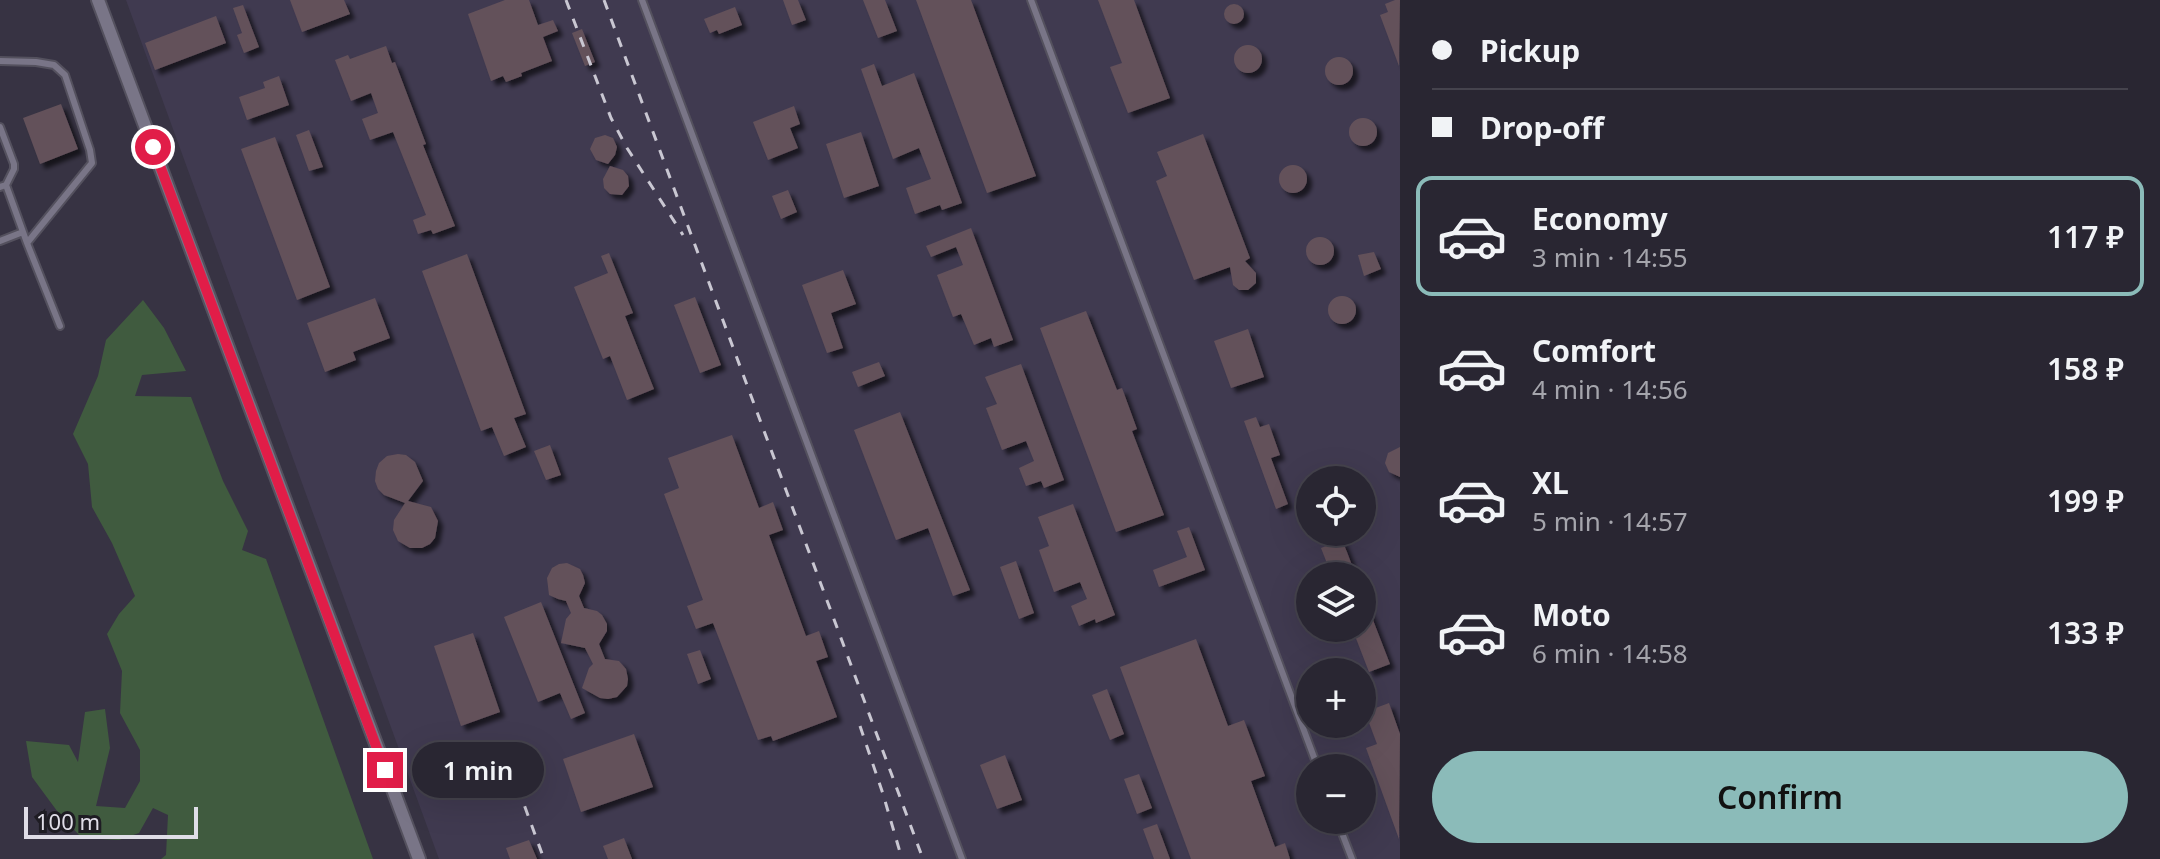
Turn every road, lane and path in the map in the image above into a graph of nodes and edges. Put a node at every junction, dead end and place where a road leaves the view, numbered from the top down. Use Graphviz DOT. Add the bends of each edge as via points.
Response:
graph roads {
  1 [pos="98,0"];
  2 [pos="642,0"];
  3 [pos="1031,0"];
  4 [pos="0,61"];
  5 [pos="0,127"];
  6 [pos="3,186"];
  7 [pos="23,232"];
  8 [pos="0,241"];
  9 [pos="27,243"];
  10 [pos="60,326"];
  11 [pos="1313,754"];
  12 [pos="1342,834"];
  13 [pos="419,859"];
  14 [pos="962,859"];
  15 [pos="1352,859"];
  1 -- 13 [label="street"];
  2 -- 14 [label="lane"];
  3 -- 11 [label="lane"];
  4 -- 9 [label="lane" via="54,65 65,75 92,163"];
  5 -- 6 [label="lane" via="14,164"];
  6 -- 7 [label="lane"];
  7 -- 8 [label="lane"];
  7 -- 9 [label="lane"];
  9 -- 10 [label="lane"];
  12 -- 15 [label="lane"];
}
